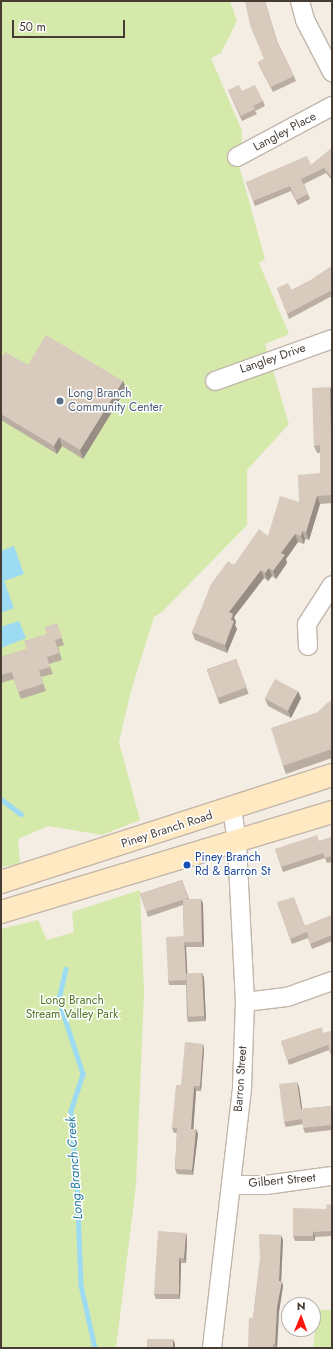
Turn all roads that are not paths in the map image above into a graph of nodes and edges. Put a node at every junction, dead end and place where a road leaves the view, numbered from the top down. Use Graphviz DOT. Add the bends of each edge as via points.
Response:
graph roads {
  1 [pos="300,1"];
  2 [pos="332,72"];
  3 [pos="332,106"];
  4 [pos="237,157"];
  5 [pos="332,339"];
  6 [pos="215,380"];
  7 [pos="332,585"];
  8 [pos="308,646"];
  9 [pos="332,776"];
  10 [pos="232,808"];
  11 [pos="332,812"];
  12 [pos="237,843"];
  13 [pos="1,882"];
  14 [pos="1,912"];
  15 [pos="332,981"];
  16 [pos="245,1002"];
  17 [pos="332,1176"];
  18 [pos="231,1185"];
  19 [pos="212,1348"];
  1 -- 2 [label="street" via="305,20"];
  3 -- 4 [label="street, Langley Place"];
  5 -- 6 [label="street, Langley Drive"];
  7 -- 8 [label="street" via="307,624"];
  9 -- 10 [label="main road, Piney Branch Road"];
  10 -- 12 [label="street, Barron Street"];
  10 -- 13 [label="main road, Piney Branch Road"];
  11 -- 12 [label="main road"];
  12 -- 14 [label="main road"];
  12 -- 16 [label="street, Barron Street"];
  15 -- 16 [label="street" via="287,997"];
  16 -- 18 [label="street, Barron Street" via="242,1087"];
  17 -- 18 [label="street, Gilbert Street" via="266,1185"];
  18 -- 19 [label="street, Barron Street"];
}
